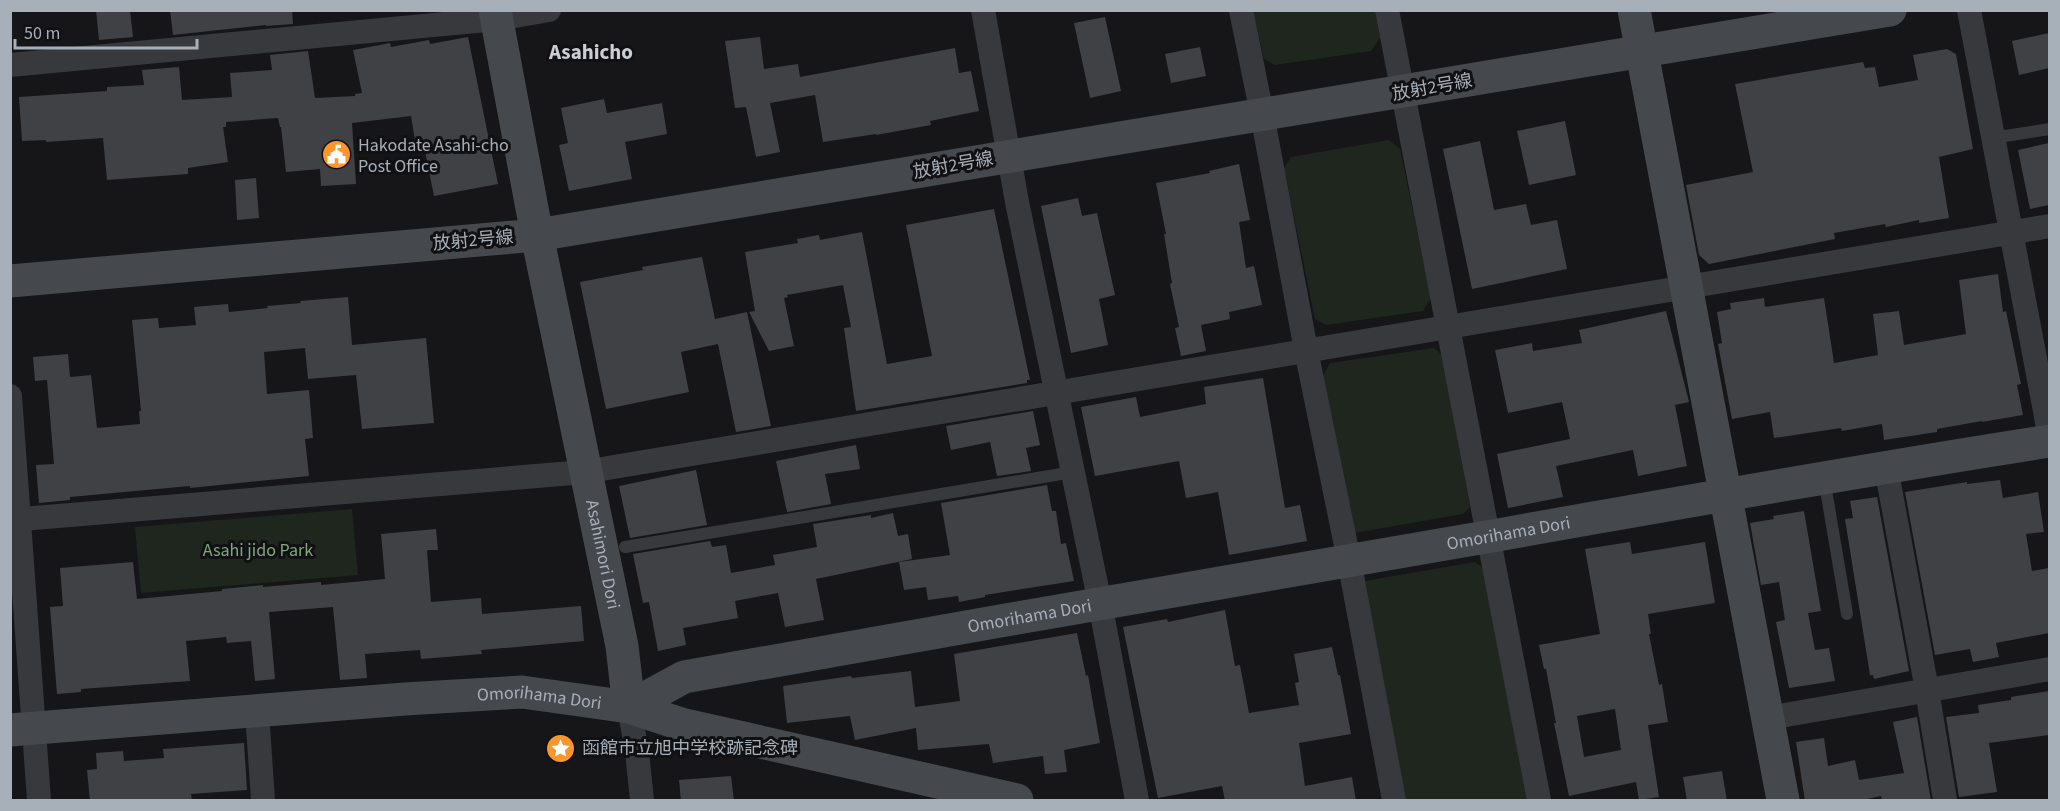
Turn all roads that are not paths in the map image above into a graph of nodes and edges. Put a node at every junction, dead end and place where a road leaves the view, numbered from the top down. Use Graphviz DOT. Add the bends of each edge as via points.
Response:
graph roads {
  1 [pos="549,10"];
  2 [pos="982,10"];
  3 [pos="1240,10"];
  4 [pos="1387,10"];
  5 [pos="1634,10"];
  6 [pos="1890,10"];
  7 [pos="1969,10"];
  8 [pos="496,15"];
  9 [pos="1642,51"];
  10 [pos="10,64"];
  11 [pos="1403,93"];
  12 [pos="1262,114"];
  13 [pos="2049,129"];
  14 [pos="1992,138"];
  15 [pos="1008,156"];
  16 [pos="2049,226"];
  17 [pos="2012,232"];
  18 [pos="537,235"];
  19 [pos="10,281"];
  20 [pos="1688,288"];
  21 [pos="1448,327"];
  22 [pos="1306,350"];
  23 [pos="1056,393"];
  24 [pos="10,396"];
  25 [pos="2049,441"];
  26 [pos="1886,467"];
  27 [pos="1073,471"];
  28 [pos="584,472"];
  29 [pos="1824,477"];
  30 [pos="1727,494"];
  31 [pos="15,519"];
  32 [pos="1487,537"];
  33 [pos="625,547"];
  34 [pos="1349,560"];
  35 [pos="1100,603"];
  36 [pos="1848,615"];
  37 [pos="2049,669"];
  38 [pos="1927,690"];
  39 [pos="629,707"];
  40 [pos="256,712"];
  41 [pos="1768,718"];
  42 [pos="22,729"];
  43 [pos="39,801"];
  44 [pos="263,801"];
  45 [pos="642,801"];
  46 [pos="1017,801"];
  47 [pos="1137,801"];
  48 [pos="1394,801"];
  49 [pos="1539,801"];
  50 [pos="1784,801"];
  51 [pos="1945,801"];
  1 -- 8 [label="street"];
  2 -- 15 [label="street"];
  3 -- 12 [label="street"];
  4 -- 11 [label="street"];
  5 -- 9 [label="street"];
  6 -- 9 [label="street, 放射2号線"];
  7 -- 14 [label="street"];
  8 -- 10 [label="street"];
  8 -- 18 [label="street, Asahimori Dori"];
  9 -- 11 [label="street, 放射2号線"];
  9 -- 20 [label="street"];
  11 -- 12 [label="street, 放射2号線"];
  11 -- 21 [label="street"];
  12 -- 15 [label="street, 放射2号線"];
  12 -- 22 [label="street"];
  13 -- 14 [label="lane"];
  14 -- 17 [label="street"];
  15 -- 18 [label="street, 放射2号線"];
  15 -- 23 [label="street"];
  16 -- 17 [label="street"];
  17 -- 20 [label="street"];
  17 -- 25 [label="street"];
  18 -- 19 [label="street, 放射2号線"];
  18 -- 28 [label="street, Asahimori Dori"];
  20 -- 21 [label="street"];
  20 -- 30 [label="street"];
  21 -- 22 [label="street"];
  21 -- 32 [label="street"];
  22 -- 23 [label="street"];
  22 -- 34 [label="street"];
  23 -- 27 [label="street"];
  23 -- 28 [label="street"];
  24 -- 31 [label="street"];
  25 -- 26 [label="street, Omorihama Dori"];
  26 -- 29 [label="street, Omorihama Dori"];
  26 -- 38 [label="street"];
  27 -- 33 [label="lane"];
  27 -- 35 [label="street"];
  28 -- 31 [label="street"];
  28 -- 39 [label="street, Asahimori Dori" via="622,646"];
  29 -- 30 [label="street, Omorihama Dori"];
  29 -- 36 [label="lane"];
  30 -- 32 [label="street, Omorihama Dori"];
  30 -- 41 [label="street"];
  31 -- 42 [label="street"];
  32 -- 34 [label="street, Omorihama Dori"];
  32 -- 49 [label="street"];
  34 -- 35 [label="street, Omorihama Dori"];
  34 -- 48 [label="street"];
  35 -- 39 [label="street, Omorihama Dori" via="684,678"];
  35 -- 47 [label="street"];
  37 -- 38 [label="street"];
  38 -- 41 [label="street"];
  38 -- 51 [label="street"];
  39 -- 40 [label="street, Omorihama Dori" via="522,692"];
  39 -- 45 [label="street"];
  39 -- 46 [label="street" via="681,724"];
  40 -- 42 [label="street, Omorihama Dori"];
  40 -- 44 [label="street"];
  41 -- 50 [label="street"];
  42 -- 43 [label="street"];
}
